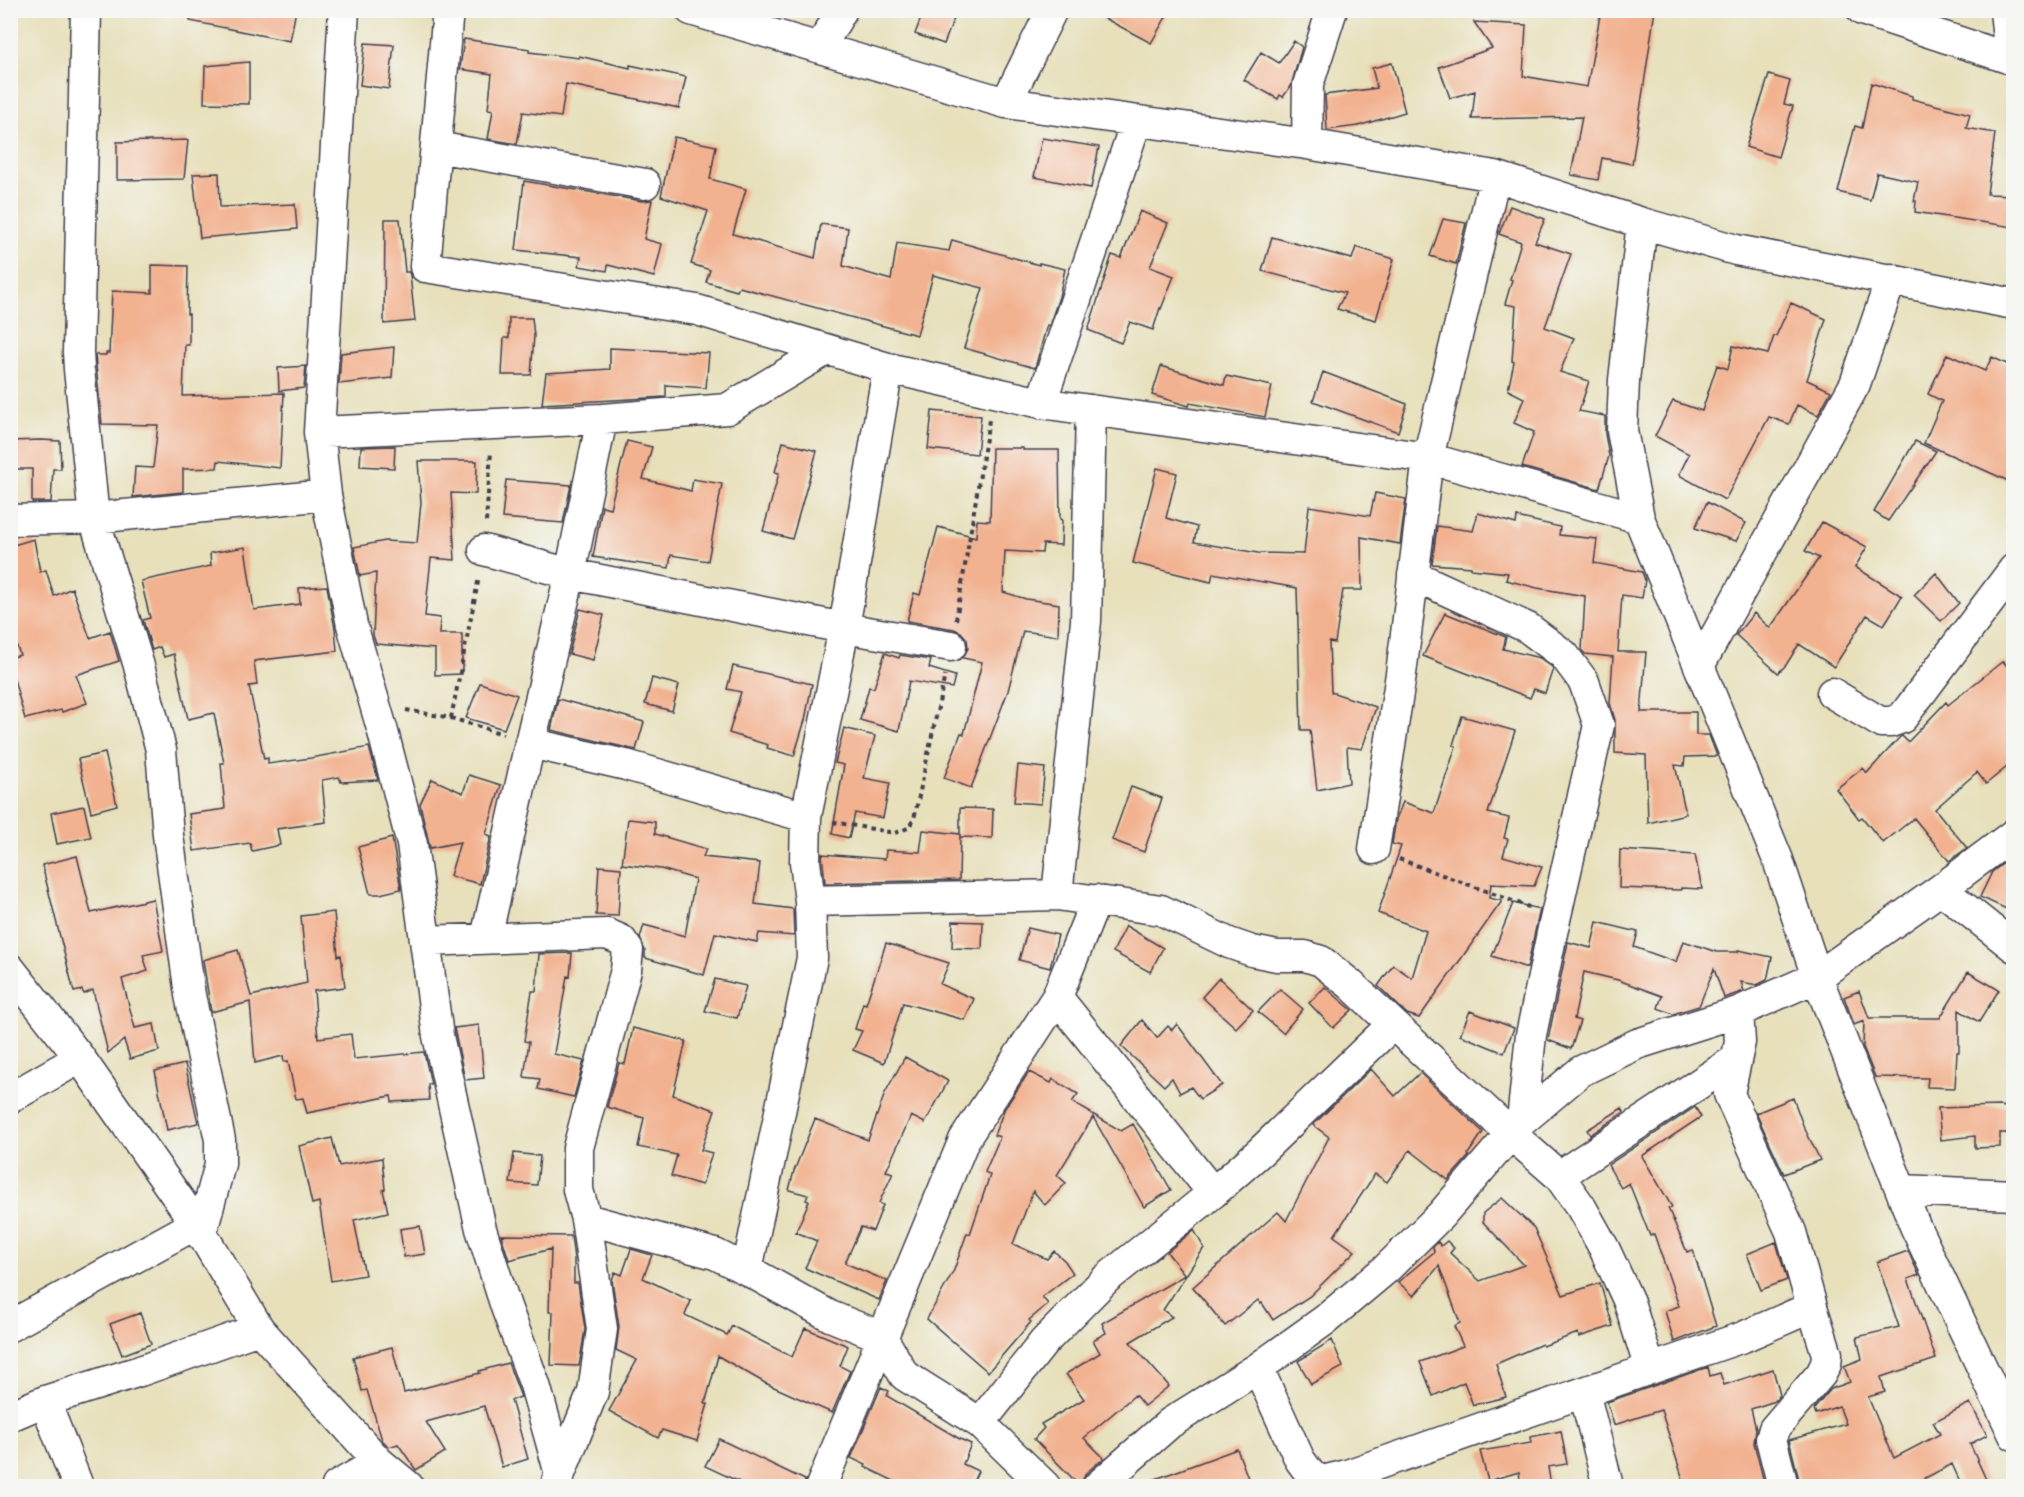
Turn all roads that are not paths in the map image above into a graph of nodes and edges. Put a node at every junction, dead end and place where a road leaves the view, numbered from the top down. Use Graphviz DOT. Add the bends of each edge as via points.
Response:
graph roads {
  1 [pos="86,10"];
  2 [pos="344,10"];
  3 [pos="448,10"];
  4 [pos="691,10"];
  5 [pos="842,10"];
  6 [pos="1052,10"];
  7 [pos="1332,10"];
  8 [pos="1862,10"];
  9 [pos="2005,10"];
  10 [pos="820,48"];
  11 [pos="2012,60"];
  12 [pos="1005,103"];
  13 [pos="1136,122"];
  14 [pos="1307,144"];
  15 [pos="436,147"];
  16 [pos="1495,176"];
  17 [pos="645,184"];
  18 [pos="1642,223"];
  19 [pos="1891,279"];
  20 [pos="2013,303"];
  21 [pos="826,350"];
  22 [pos="888,368"];
  23 [pos="1041,403"];
  24 [pos="1091,410"];
  25 [pos="602,419"];
  26 [pos="319,432"];
  27 [pos="1428,458"];
  28 [pos="326,495"];
  29 [pos="94,518"];
  30 [pos="1639,518"];
  31 [pos="10,520"];
  32 [pos="484,550"];
  33 [pos="2013,569"];
  34 [pos="570,574"];
  35 [pos="1413,575"];
  36 [pos="844,628"];
  37 [pos="951,646"];
  38 [pos="1699,666"];
  39 [pos="1832,693"];
  40 [pos="530,743"];
  41 [pos="806,817"];
  42 [pos="2013,834"];
  43 [pos="1374,849"];
  44 [pos="1941,890"];
  45 [pos="1057,895"];
  46 [pos="1096,900"];
  47 [pos="810,901"];
  48 [pos="486,938"];
  49 [pos="425,941"];
  50 [pos="2013,947"];
  51 [pos="10,969"];
  52 [pos="1817,977"];
  53 [pos="1057,997"];
  54 [pos="1738,1012"];
  55 [pos="1393,1024"];
  56 [pos="80,1058"];
  57 [pos="1735,1060"];
  58 [pos="10,1098"];
  59 [pos="1517,1127"];
  60 [pos="1559,1176"];
  61 [pos="1901,1190"];
  62 [pos="1213,1193"];
  63 [pos="2013,1195"];
  64 [pos="586,1219"];
  65 [pos="199,1229"];
  66 [pos="747,1270"];
  67 [pos="1812,1307"];
  68 [pos="10,1326"];
  69 [pos="259,1329"];
  70 [pos="882,1337"];
  71 [pos="1258,1368"];
  72 [pos="1650,1370"];
  73 [pos="1584,1392"];
  74 [pos="45,1401"];
  75 [pos="10,1416"];
  76 [pos="980,1423"];
  77 [pos="2013,1435"];
  78 [pos="379,1462"];
  79 [pos="557,1480"];
  80 [pos="78,1486"];
  81 [pos="337,1486"];
  82 [pos="408,1486"];
  83 [pos="821,1486"];
  84 [pos="1045,1486"];
  85 [pos="1098,1486"];
  86 [pos="1608,1486"];
  87 [pos="1784,1486"];
  1 -- 29 [label="street" via="78,352"];
  2 -- 26 [label="street"];
  3 -- 15 [label="street"];
  4 -- 10 [label="street"];
  5 -- 10 [label="street"];
  6 -- 12 [label="street"];
  7 -- 14 [label="street" via="1308,85"];
  8 -- 11 [label="street"];
  9 -- 11 [label="street"];
  10 -- 12 [label="street"];
  12 -- 13 [label="street"];
  13 -- 14 [label="street"];
  13 -- 23 [label="street"];
  14 -- 16 [label="street"];
  15 -- 17 [label="street"];
  15 -- 21 [label="street" via="425,267 698,310"];
  16 -- 18 [label="street"];
  16 -- 27 [label="street"];
  18 -- 19 [label="street" via="1736,250"];
  18 -- 30 [label="street" via="1622,431"];
  19 -- 20 [label="street"];
  19 -- 38 [label="street" via="1855,384"];
  21 -- 22 [label="street"];
  21 -- 25 [label="street" via="727,409"];
  22 -- 23 [label="street"];
  22 -- 36 [label="street"];
  23 -- 24 [label="street"];
  24 -- 27 [label="street"];
  24 -- 45 [label="street" via="1086,621"];
  25 -- 26 [label="street"];
  25 -- 34 [label="street"];
  26 -- 28 [label="street"];
  27 -- 30 [label="street"];
  27 -- 35 [label="street"];
  28 -- 29 [label="street"];
  28 -- 49 [label="street" via="352,625 412,844"];
  29 -- 31 [label="street"];
  29 -- 65 [label="street" via="161,750 168,835 190,994 220,1140 219,1164"];
  30 -- 38 [label="street"];
  32 -- 34 [label="street"];
  33 -- 39 [label="street" via="1902,718 1880,722"];
  34 -- 36 [label="street"];
  34 -- 40 [label="street"];
  35 -- 43 [label="street"];
  35 -- 59 [label="street" via="1528,628 1564,655 1584,682 1599,725 1555,917"];
  36 -- 37 [label="street"];
  36 -- 41 [label="street"];
  38 -- 52 [label="street" via="1778,860"];
  40 -- 41 [label="street" via="626,765"];
  40 -- 48 [label="street"];
  41 -- 47 [label="street" via="805,862"];
  42 -- 44 [label="street"];
  44 -- 50 [label="street"];
  44 -- 52 [label="street"];
  45 -- 46 [label="street"];
  45 -- 47 [label="street"];
  46 -- 53 [label="street"];
  46 -- 55 [label="street" via="1161,910 1252,951 1321,961"];
  47 -- 66 [label="street" via="812,958"];
  48 -- 49 [label="street"];
  48 -- 64 [label="street" via="607,934 621,940 628,950 578,1148 578,1190"];
  49 -- 79 [label="street" via="438,1036 481,1229 534,1385"];
  51 -- 56 [label="street"];
  52 -- 54 [label="street"];
  52 -- 61 [label="street"];
  53 -- 62 [label="street"];
  53 -- 70 [label="street" via="964,1140"];
  54 -- 57 [label="street" via="1740,1042"];
  54 -- 59 [label="street" via="1637,1044 1581,1071"];
  55 -- 59 [label="street"];
  55 -- 62 [label="street"];
  56 -- 58 [label="street"];
  56 -- 65 [label="street"];
  57 -- 60 [label="street"];
  57 -- 67 [label="street" via="1729,1094 1791,1232"];
  59 -- 60 [label="street"];
  59 -- 71 [label="street" via="1441,1215 1386,1269 1325,1320"];
  60 -- 72 [label="street" via="1581,1206 1609,1258 1629,1302"];
  61 -- 63 [label="street"];
  61 -- 77 [label="street"];
  62 -- 76 [label="street" via="1106,1279 1044,1342"];
  64 -- 66 [label="street" via="714,1254"];
  64 -- 79 [label="street" via="602,1329 594,1392"];
  65 -- 68 [label="street"];
  65 -- 69 [label="street"];
  66 -- 70 [label="street" via="830,1316"];
  67 -- 72 [label="street"];
  67 -- 87 [label="street" via="1827,1354 1826,1364 1774,1429 1771,1439"];
  69 -- 74 [label="street"];
  69 -- 78 [label="street"];
  70 -- 76 [label="street" via="904,1375"];
  70 -- 83 [label="street"];
  71 -- 73 [label="street" via="1300,1460 1311,1475 1322,1481"];
  71 -- 85 [label="street" via="1170,1423"];
  72 -- 73 [label="street"];
  73 -- 86 [label="street"];
  74 -- 75 [label="street"];
  74 -- 80 [label="street"];
  76 -- 84 [label="street"];
  78 -- 81 [label="street"];
  78 -- 82 [label="street"];
}
